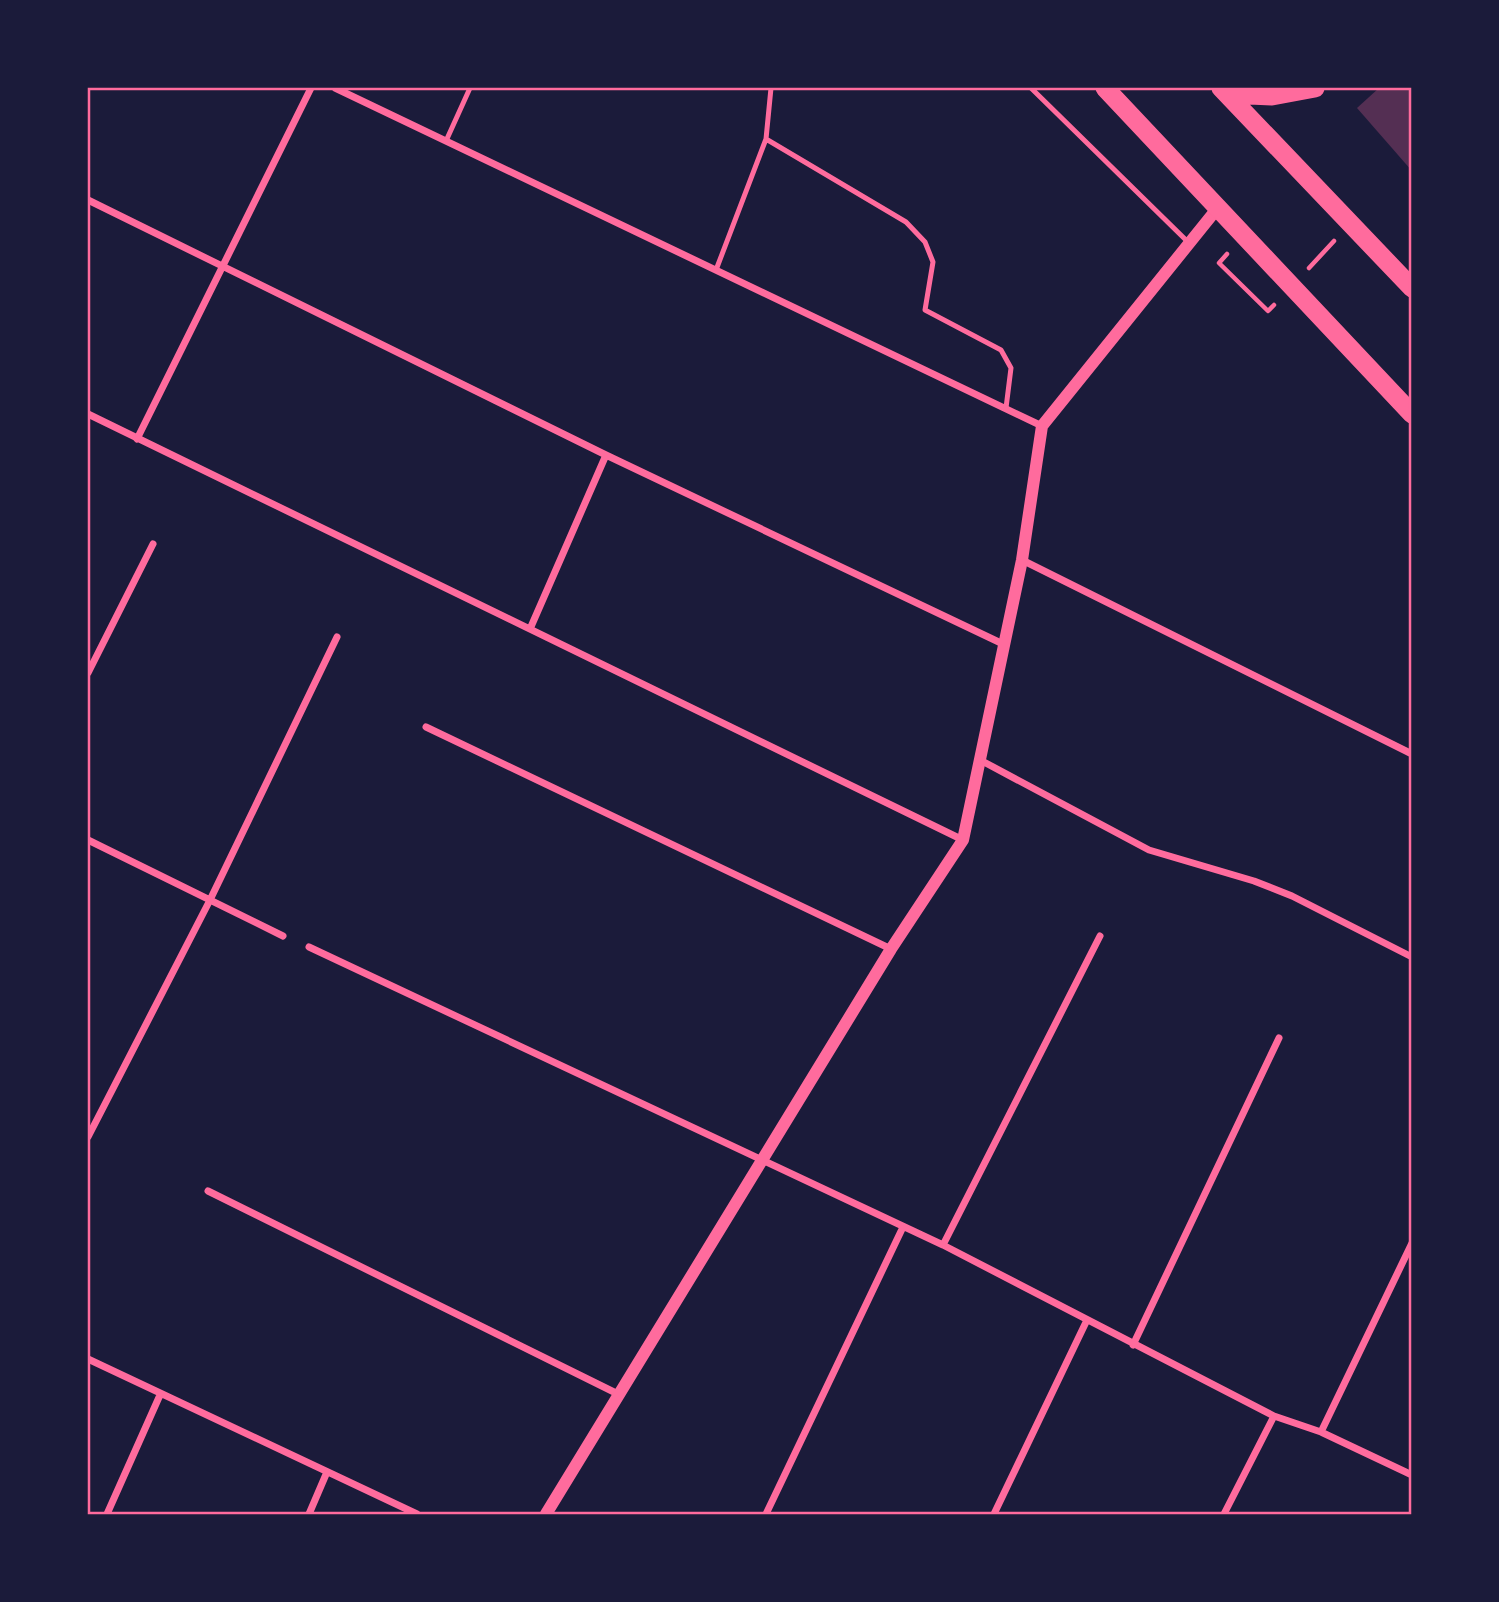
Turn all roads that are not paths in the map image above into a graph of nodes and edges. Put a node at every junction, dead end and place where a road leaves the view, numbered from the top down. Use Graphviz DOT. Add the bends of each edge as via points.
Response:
graph roads {
  1 [pos="311,88"];
  2 [pos="335,88"];
  3 [pos="470,88"];
  4 [pos="771,88"];
  5 [pos="1031,88"];
  6 [pos="1105,88"];
  7 [pos="1315,88"];
  8 [pos="1224,91"];
  9 [pos="766,139"];
  10 [pos="446,141"];
  11 [pos="88,200"];
  12 [pos="1216,210"];
  13 [pos="1190,244"];
  14 [pos="221,265"];
  15 [pos="716,270"];
  16 [pos="1412,288"];
  17 [pos="1006,408"];
  18 [pos="88,414"];
  19 [pos="1412,414"];
  20 [pos="1042,426"];
  21 [pos="138,439"];
  22 [pos="606,455"];
  23 [pos="153,544"];
  24 [pos="1022,560"];
  25 [pos="530,629"];
  26 [pos="337,637"];
  27 [pos="1003,644"];
  28 [pos="88,673"];
  29 [pos="426,727"];
  30 [pos="1412,754"];
  31 [pos="982,761"];
  32 [pos="88,840"];
  33 [pos="963,840"];
  34 [pos="210,900"];
  35 [pos="283,936"];
  36 [pos="1100,936"];
  37 [pos="309,947"];
  38 [pos="891,949"];
  39 [pos="1412,957"];
  40 [pos="1279,1038"];
  41 [pos="88,1137"];
  42 [pos="761,1160"];
  43 [pos="208,1191"];
  44 [pos="903,1227"];
  45 [pos="1412,1243"];
  46 [pos="943,1245"];
  47 [pos="1087,1320"];
  48 [pos="1133,1345"];
  49 [pos="88,1359"];
  50 [pos="618,1394"];
  51 [pos="160,1395"];
  52 [pos="1274,1416"];
  53 [pos="1321,1432"];
  54 [pos="327,1472"];
  55 [pos="1412,1475"];
  56 [pos="107,1514"];
  57 [pos="309,1514"];
  58 [pos="417,1514"];
  59 [pos="547,1514"];
  60 [pos="766,1514"];
  61 [pos="994,1514"];
  62 [pos="1224,1514"];
  1 -- 14 [label="street"];
  2 -- 10 [label="street"];
  3 -- 10 [label="lane"];
  4 -- 9 [label="lane"];
  5 -- 13 [label="lane"];
  6 -- 12 [label="highway"];
  7 -- 8 [label="highway" via="1272,96"];
  8 -- 16 [label="highway"];
  9 -- 15 [label="lane"];
  9 -- 17 [label="lane" via="906,222 925,242 933,262 925,310 1001,350 1011,368"];
  10 -- 15 [label="street"];
  11 -- 14 [label="street"];
  12 -- 13 [label="street"];
  12 -- 19 [label="highway"];
  13 -- 20 [label="street"];
  14 -- 21 [label="street"];
  14 -- 22 [label="street"];
  15 -- 17 [label="street"];
  17 -- 20 [label="street"];
  18 -- 21 [label="street"];
  20 -- 24 [label="street"];
  21 -- 25 [label="street"];
  22 -- 25 [label="street"];
  22 -- 27 [label="street"];
  23 -- 28 [label="street"];
  24 -- 27 [label="street"];
  24 -- 30 [label="street"];
  25 -- 33 [label="street"];
  26 -- 34 [label="street"];
  27 -- 31 [label="street"];
  29 -- 38 [label="street"];
  31 -- 33 [label="street"];
  31 -- 39 [label="street" via="1149,850 1292,896"];
  32 -- 34 [label="street"];
  33 -- 38 [label="street"];
  34 -- 35 [label="street"];
  34 -- 41 [label="street"];
  36 -- 46 [label="street"];
  37 -- 42 [label="street"];
  38 -- 42 [label="street"];
  40 -- 48 [label="street"];
  42 -- 44 [label="street"];
  42 -- 50 [label="street"];
  43 -- 50 [label="street"];
  44 -- 46 [label="street"];
  44 -- 60 [label="street"];
  45 -- 53 [label="street"];
  46 -- 47 [label="street"];
  47 -- 48 [label="street"];
  47 -- 61 [label="street"];
  48 -- 52 [label="street"];
  49 -- 51 [label="street"];
  50 -- 59 [label="street"];
  51 -- 54 [label="street"];
  51 -- 56 [label="street"];
  52 -- 53 [label="street"];
  52 -- 62 [label="street"];
  53 -- 55 [label="street"];
  54 -- 57 [label="street"];
  54 -- 58 [label="street"];
}
